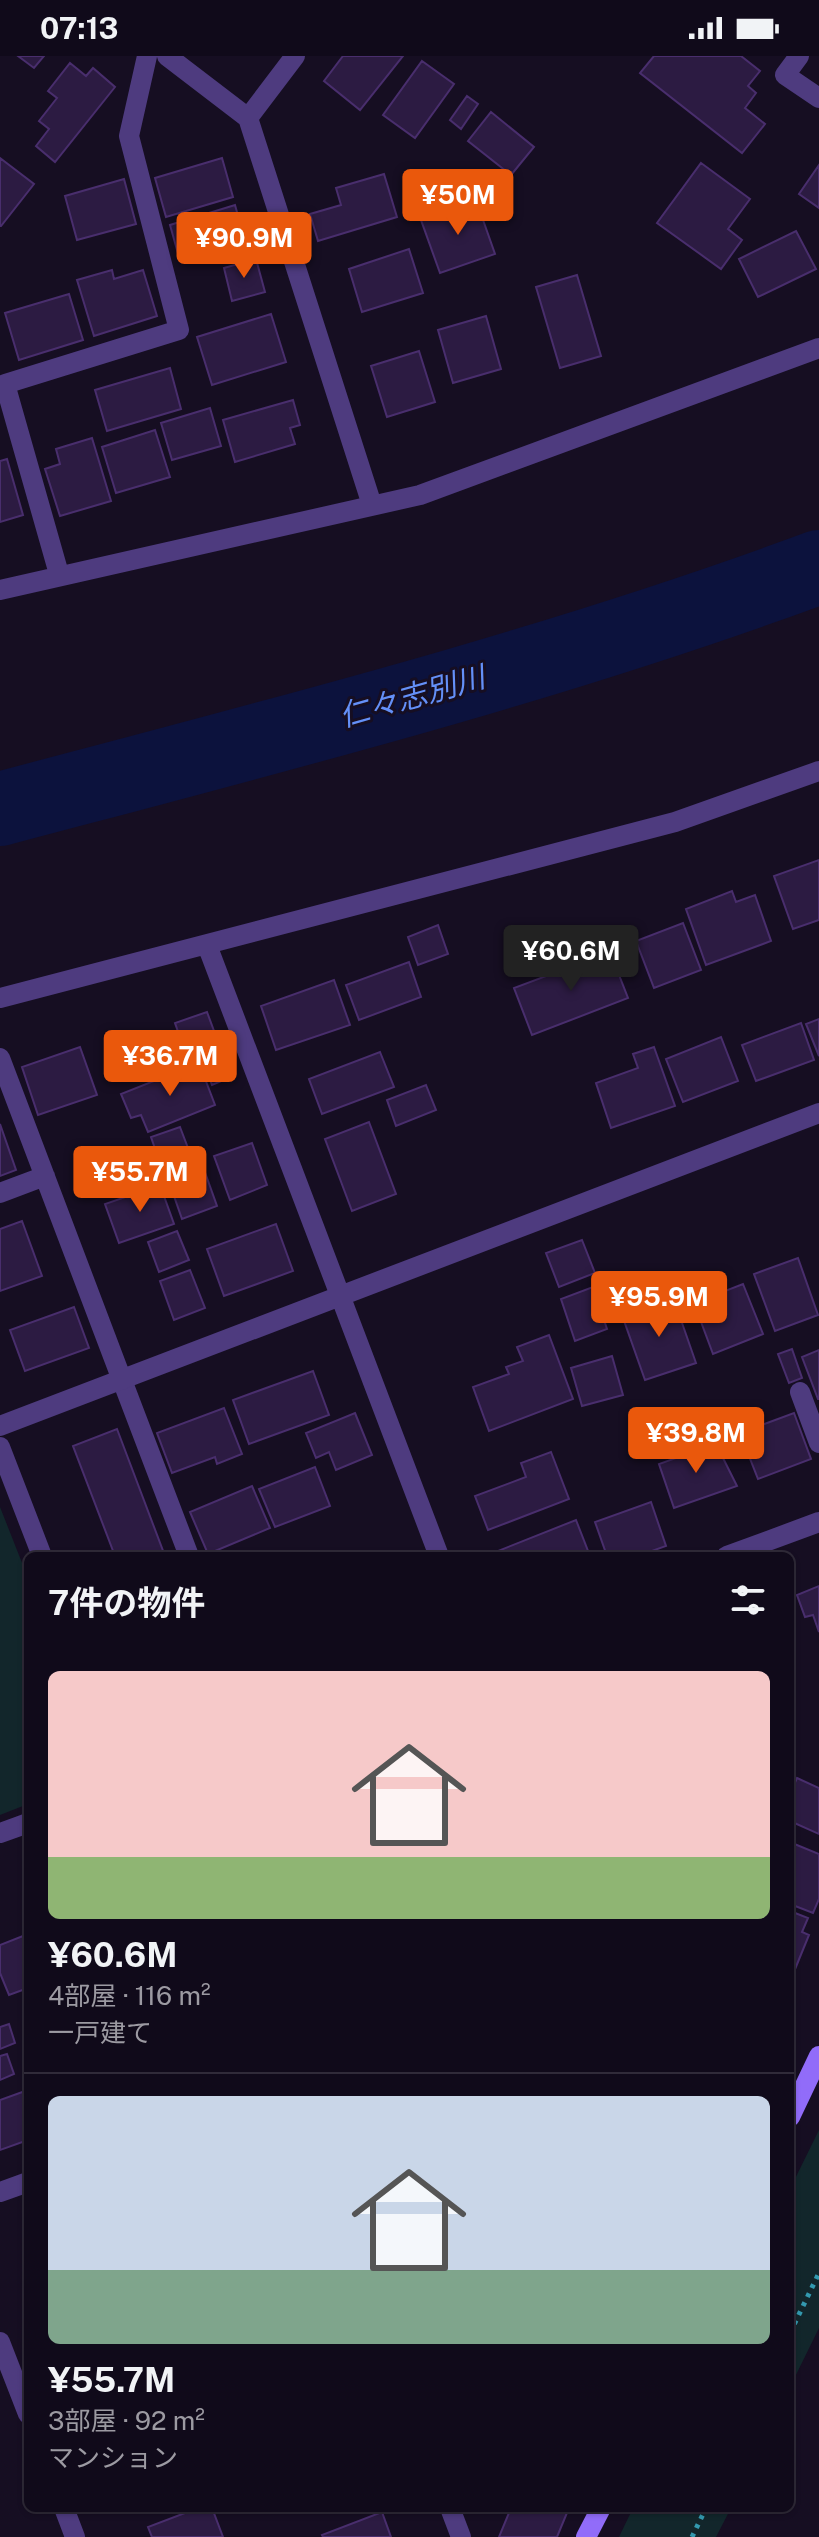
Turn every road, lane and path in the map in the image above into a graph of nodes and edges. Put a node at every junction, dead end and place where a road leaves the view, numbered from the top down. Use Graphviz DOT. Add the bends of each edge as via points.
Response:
graph roads {
  1 [pos="147,56"];
  2 [pos="167,56"];
  3 [pos="295,56"];
  4 [pos="799,56"];
  5 [pos="819,98"];
  6 [pos="248,118"];
  7 [pos="819,348"];
  8 [pos="372,505"];
  9 [pos="59,574"];
  10 [pos="0,590"];
  11 [pos="819,771"];
  12 [pos="207,945"];
  13 [pos="0,998"];
  14 [pos="0,1058"];
  15 [pos="819,1113"];
  16 [pos="45,1176"];
  17 [pos="0,1193"];
  18 [pos="340,1295"];
  19 [pos="122,1380"];
  20 [pos="800,1392"];
  21 [pos="0,1426"];
  22 [pos="819,1443"];
  23 [pos="0,1447"];
  24 [pos="819,1522"];
  25 [pos="40,1552"];
  26 [pos="187,1552"];
  27 [pos="437,1552"];
  28 [pos="738,1552"];
  29 [pos="24,1824"];
  30 [pos="0,1833"];
  31 [pos="819,2056"];
  32 [pos="794,2109"];
  33 [pos="24,2183"];
  34 [pos="0,2192"];
  35 [pos="819,2273"];
  36 [pos="794,2325"];
  37 [pos="0,2342"];
  38 [pos="24,2404"];
  39 [pos="66,2512"];
  40 [pos="452,2512"];
  41 [pos="599,2512"];
  42 [pos="704,2512"];
  43 [pos="75,2537"];
  44 [pos="461,2537"];
  45 [pos="586,2537"];
  46 [pos="692,2537"];
  1 -- 9 [label="street" via="129,136 179,330 5,384"];
  2 -- 6 [label="street"];
  3 -- 6 [label="street"];
  4 -- 5 [label="street" via="785,75"];
  6 -- 8 [label="street"];
  7 -- 8 [label="street" via="420,495"];
  8 -- 9 [label="street"];
  9 -- 10 [label="street"];
  11 -- 12 [label="street" via="675,822"];
  12 -- 13 [label="street"];
  12 -- 18 [label="street"];
  14 -- 16 [label="street"];
  15 -- 18 [label="street"];
  16 -- 17 [label="street"];
  16 -- 19 [label="street"];
  18 -- 19 [label="street"];
  18 -- 27 [label="street"];
  19 -- 21 [label="street"];
  19 -- 26 [label="street"];
  20 -- 22 [label="street"];
  23 -- 25 [label="street"];
  24 -- 28 [label="street"];
  29 -- 30 [label="street"];
  31 -- 32 [label="street"];
  33 -- 34 [label="street"];
  35 -- 36 [label="path"];
  37 -- 38 [label="street"];
  39 -- 43 [label="street"];
  40 -- 44 [label="street"];
  41 -- 45 [label="street"];
  42 -- 46 [label="path"];
}
